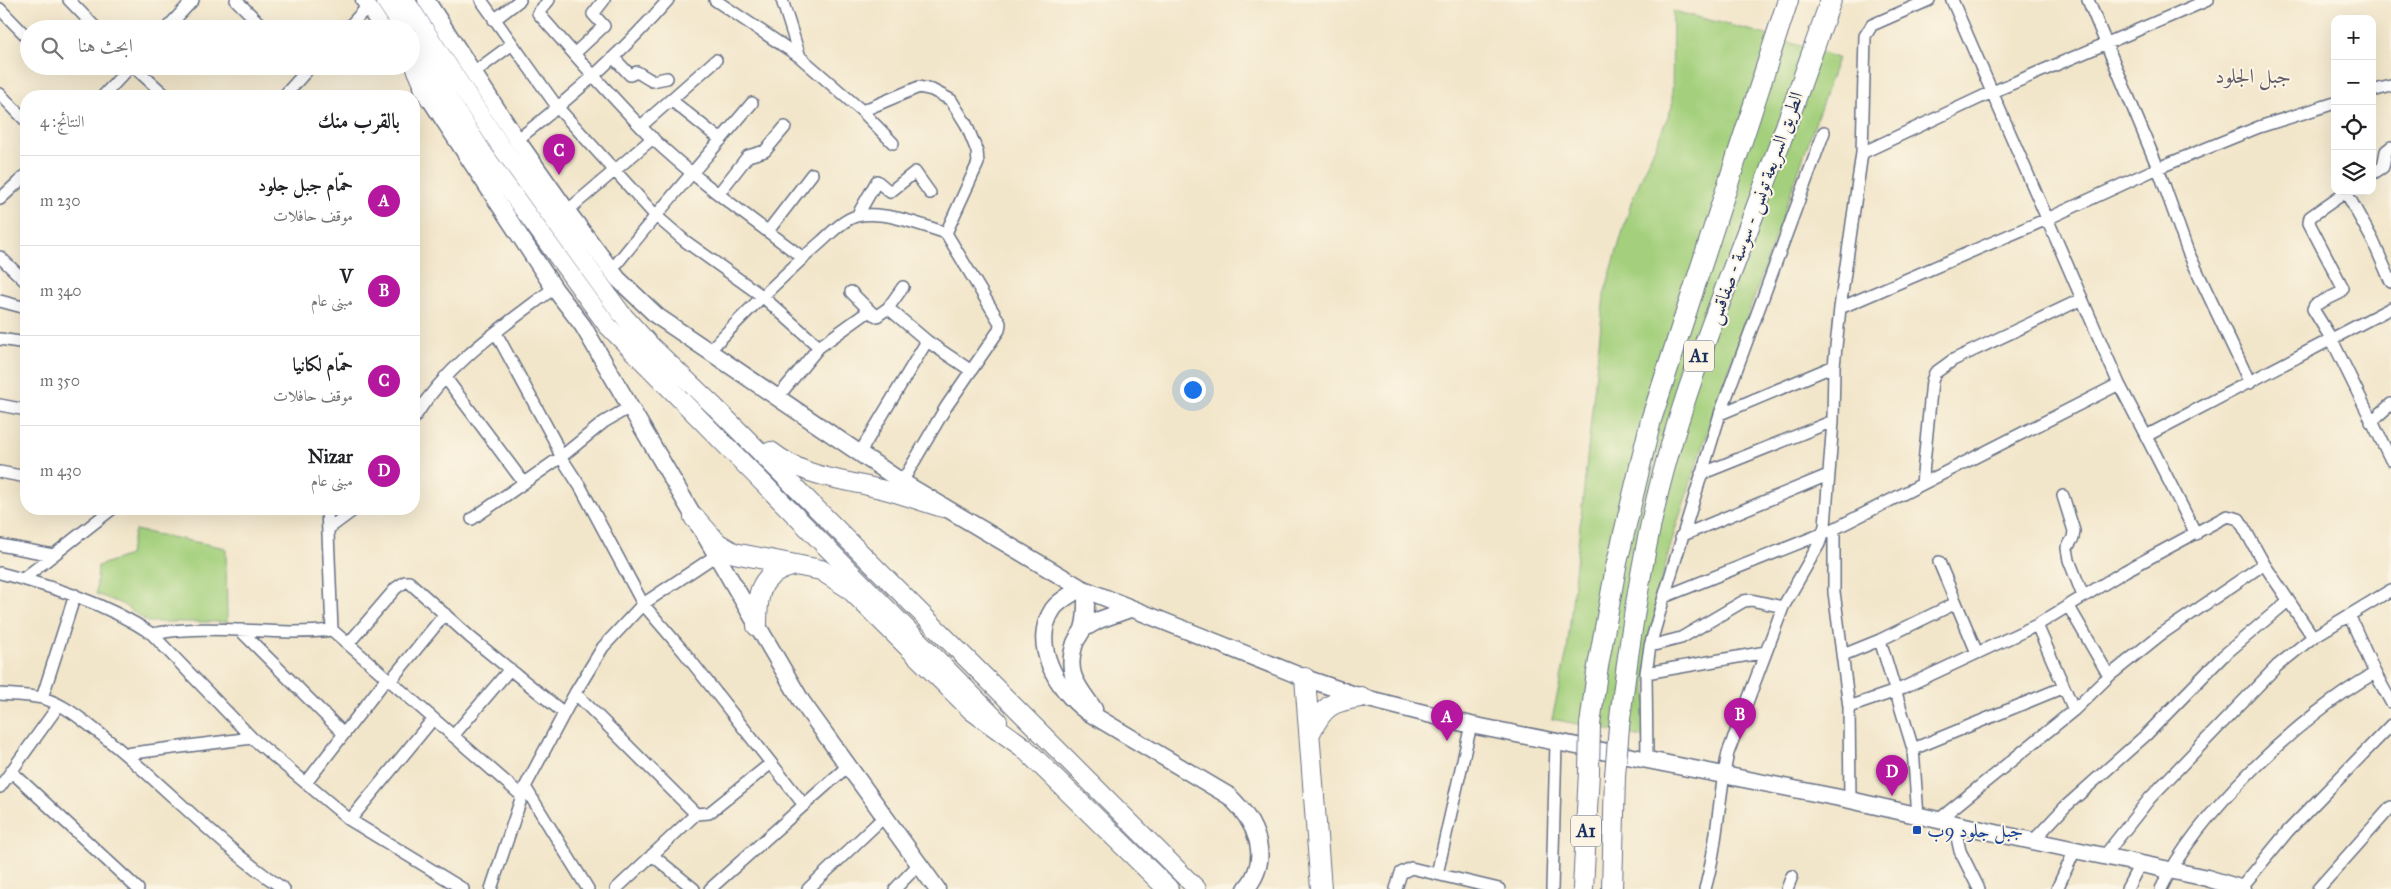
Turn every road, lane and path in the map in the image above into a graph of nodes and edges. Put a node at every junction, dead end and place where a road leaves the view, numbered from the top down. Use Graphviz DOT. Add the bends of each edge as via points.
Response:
graph roads {
  1 [pos="69,0"];
  2 [pos="193,0"];
  3 [pos="236,0"];
  4 [pos="426,0"];
  5 [pos="481,0"];
  6 [pos="520,0"];
  7 [pos="548,0"];
  8 [pos="604,0"];
  9 [pos="668,0"];
  10 [pos="715,0"];
  11 [pos="782,0"];
  12 [pos="1788,0"];
  13 [pos="1831,0"];
  14 [pos="1929,0"];
  15 [pos="1952,0"];
  16 [pos="2088,0"];
  17 [pos="2208,0"];
  18 [pos="393,2"];
  19 [pos="366,3"];
  20 [pos="0,9"];
  21 [pos="88,20"];
  22 [pos="174,20"];
  23 [pos="256,20"];
  24 [pos="354,20"];
  25 [pos="377,20"];
  26 [pos="397,20"];
  27 [pos="400,20"];
  28 [pos="406,20"];
  29 [pos="494,20"];
  30 [pos="20,30"];
  31 [pos="420,38"];
  32 [pos="2106,43"];
  33 [pos="512,45"];
  34 [pos="420,54"];
  35 [pos="574,54"];
  36 [pos="800,57"];
  37 [pos="614,58"];
  38 [pos="716,60"];
  39 [pos="473,73"];
  40 [pos="123,75"];
  41 [pos="142,75"];
  42 [pos="301,75"];
  43 [pos="414,75"];
  44 [pos="419,75"];
  45 [pos="592,76"];
  46 [pos="667,78"];
  47 [pos="2391,86"];
  48 [pos="109,90"];
  49 [pos="159,90"];
  50 [pos="289,90"];
  51 [pos="2376,90"];
  52 [pos="1990,93"];
  53 [pos="0,94"];
  54 [pos="429,98"];
  55 [pos="671,100"];
  56 [pos="752,103"];
  57 [pos="2331,104"];
  58 [pos="558,108"];
  59 [pos="862,111"];
  60 [pos="20,115"];
  61 [pos="641,126"];
  62 [pos="785,127"];
  63 [pos="1824,132"];
  64 [pos="652,138"];
  65 [pos="516,140"];
  66 [pos="721,140"];
  67 [pos="893,143"];
  68 [pos="2391,147"];
  69 [pos="1862,153"];
  70 [pos="2158,168"];
  71 [pos="615,171"];
  72 [pos="2376,171"];
  73 [pos="694,173"];
  74 [pos="812,174"];
  75 [pos="20,181"];
  76 [pos="718,193"];
  77 [pos="930,193"];
  78 [pos="2342,195"];
  79 [pos="2349,195"];
  80 [pos="0,199"];
  81 [pos="568,211"];
  82 [pos="655,215"];
  83 [pos="857,216"];
  84 [pos="2047,219"];
  85 [pos="768,231"];
  86 [pos="946,233"];
  87 [pos="0,257"];
  88 [pos="803,258"];
  89 [pos="611,271"];
  90 [pos="20,276"];
  91 [pos="2391,282"];
  92 [pos="903,287"];
  93 [pos="554,288"];
  94 [pos="851,292"];
  95 [pos="762,296"];
  96 [pos="2080,300"];
  97 [pos="0,301"];
  98 [pos="20,306"];
  99 [pos="888,308"];
  100 [pos="1840,308"];
  101 [pos="2391,308"];
  102 [pos="869,311"];
  103 [pos="496,333"];
  104 [pos="0,339"];
  105 [pos="2332,340"];
  106 [pos="927,341"];
  107 [pos="20,342"];
  108 [pos="819,347"];
  109 [pos="709,351"];
  110 [pos="1834,366"];
  111 [pos="970,370"];
  112 [pos="445,377"];
  113 [pos="2250,383"];
  114 [pos="2119,384"];
  115 [pos="777,398"];
  116 [pos="2391,404"];
  117 [pos="0,405"];
  118 [pos="630,407"];
  119 [pos="715,407"];
  120 [pos="20,409"];
  121 [pos="420,409"];
  122 [pos="1720,414"];
  123 [pos="1833,421"];
  124 [pos="2370,422"];
  125 [pos="2146,436"];
  126 [pos="2389,452"];
  127 [pos="859,454"];
  128 [pos="561,457"];
  129 [pos="0,472"];
  130 [pos="1701,474"];
  131 [pos="1828,475"];
  132 [pos="20,476"];
  133 [pos="902,482"];
  134 [pos="524,483"];
  135 [pos="1922,484"];
  136 [pos="2063,496"];
  137 [pos="943,508"];
  138 [pos="104,515"];
  139 [pos="327,515"];
  140 [pos="347,515"];
  141 [pos="694,517"];
  142 [pos="472,519"];
  143 [pos="328,529"];
  144 [pos="1834,529"];
  145 [pos="1822,534"];
  146 [pos="2196,534"];
  147 [pos="1681,536"];
  148 [pos="0,546"];
  149 [pos="718,554"];
  150 [pos="53,555"];
  151 [pos="1939,562"];
  152 [pos="799,564"];
  153 [pos="2264,564"];
  154 [pos="0,572"];
  155 [pos="23,579"];
  156 [pos="1084,589"];
  157 [pos="2391,590"];
  158 [pos="75,595"];
  159 [pos="2083,596"];
  160 [pos="1664,597"];
  161 [pos="2288,601"];
  162 [pos="1956,603"];
  163 [pos="643,604"];
  164 [pos="2068,606"];
  165 [pos="1783,607"];
  166 [pos="1130,610"];
  167 [pos="445,614"];
  168 [pos="2350,617"];
  169 [pos="2036,625"];
  170 [pos="757,626"];
  171 [pos="1083,628"];
  172 [pos="240,630"];
  173 [pos="332,630"];
  174 [pos="152,634"];
  175 [pos="2313,637"];
  176 [pos="1880,640"];
  177 [pos="348,644"];
  178 [pos="1650,646"];
  179 [pos="1766,652"];
  180 [pos="1978,653"];
  181 [pos="1843,655"];
  182 [pos="510,669"];
  183 [pos="1646,673"];
  184 [pos="2375,673"];
  185 [pos="2109,676"];
  186 [pos="1305,678"];
  187 [pos="388,679"];
  188 [pos="2064,687"];
  189 [pos="1896,691"];
  190 [pos="575,692"];
  191 [pos="0,694"];
  192 [pos="1361,697"];
  193 [pos="42,698"];
  194 [pos="2391,702"];
  195 [pos="59,705"];
  196 [pos="1849,707"];
  197 [pos="2074,710"];
  198 [pos="564,713"];
  199 [pos="433,719"];
  200 [pos="1101,719"];
  201 [pos="1471,725"];
  202 [pos="2391,725"];
  203 [pos="1310,733"];
  204 [pos="344,734"];
  205 [pos="452,736"];
  206 [pos="252,738"];
  207 [pos="1556,744"];
  208 [pos="1023,747"];
  209 [pos="1913,749"];
  210 [pos="126,754"];
  211 [pos="1647,760"];
  212 [pos="770,764"];
  213 [pos="849,765"];
  214 [pos="12,772"];
  215 [pos="1723,775"];
  216 [pos="306,783"];
  217 [pos="0,787"];
  218 [pos="523,791"];
  219 [pos="1850,800"];
  220 [pos="804,805"];
  221 [pos="2391,807"];
  222 [pos="696,814"];
  223 [pos="886,815"];
  224 [pos="1918,816"];
  225 [pos="350,820"];
  226 [pos="1937,821"];
  227 [pos="1954,824"];
  228 [pos="2033,842"];
  229 [pos="2075,850"];
  230 [pos="652,855"];
  231 [pos="2105,855"];
  232 [pos="919,864"];
  233 [pos="2140,864"];
  234 [pos="2170,870"];
  235 [pos="1437,874"];
  236 [pos="1792,876"];
  237 [pos="2210,884"];
  238 [pos="1247,888"];
  239 [pos="138,889"];
  240 [pos="284,889"];
  241 [pos="464,889"];
  242 [pos="491,889"];
  243 [pos="588,889"];
  244 [pos="616,889"];
  245 [pos="694,889"];
  246 [pos="710,889"];
  247 [pos="808,889"];
  248 [pos="895,889"];
  249 [pos="937,889"];
  250 [pos="1168,889"];
  251 [pos="1198,889"];
  252 [pos="1321,889"];
  253 [pos="1396,889"];
  254 [pos="1499,889"];
  255 [pos="1552,889"];
  256 [pos="1583,889"];
  257 [pos="1612,889"];
  258 [pos="1705,889"];
  259 [pos="1787,889"];
  260 [pos="1979,889"];
  261 [pos="2057,889"];
  262 [pos="2127,889"];
  263 [pos="2161,889"];
  264 [pos="2242,889"];
  265 [pos="2318,889"];
  1 -- 21 [label="street"];
  2 -- 22 [label="street"];
  3 -- 23 [label="street"];
  4 -- 39 [label="main road"];
  5 -- 29 [label="street"];
  6 -- 29 [label="street"];
  7 -- 35 [label="street" via="538,13"];
  8 -- 35 [label="street" via="593,14 604,26"];
  9 -- 37 [label="street"];
  10 -- 36 [label="street"];
  11 -- 36 [label="street"];
  12 -- 256 [label="highway, الطريق السريعة تونس - سوسة - صفاقس / A1, bridge" via="1651,420 1611,593 1590,725"];
  13 -- 257 [label="highway, الطريق السريعة تونس - سوسة - صفاقس / A1, bridge" via="1697,362 1658,497 1642,572 1619,726"];
  14 -- 69 [label="street" via="1872,25 1864,36"];
  15 -- 52 [label="street"];
  16 -- 32 [label="street"];
  17 -- 32 [label="street"];
  18 -- 26 [label="main road"];
  18 -- 27 [label="main road"];
  18 -- 28 [label="main road"];
  19 -- 24 [label="street"];
  19 -- 25 [label="main road"];
  20 -- 30 [label="street"];
  29 -- 33 [label="street"];
  31 -- 119 [label="main road" via="621,313"];
  32 -- 52 [label="street"];
  32 -- 70 [label="street"];
  33 -- 39 [label="street"];
  33 -- 58 [label="street"];
  34 -- 208 [label="main road" via="485,156 607,325"];
  35 -- 45 [label="street"];
  36 -- 59 [label="street"];
  37 -- 45 [label="street"];
  37 -- 46 [label="street" via="630,75 637,72 652,81"];
  38 -- 55 [label="street"];
  39 -- 65 [label="main road"];
  40 -- 48 [label="street"];
  41 -- 49 [label="street"];
  42 -- 50 [label="street"];
  43 -- 54 [label="main road"];
  44 -- 54 [label="main road"];
  45 -- 58 [label="street"];
  45 -- 61 [label="street"];
  47 -- 51 [label="street"];
  52 -- 69 [label="street"];
  52 -- 84 [label="street"];
  53 -- 60 [label="street"];
  54 -- 93 [label="main road"];
  55 -- 61 [label="street"];
  55 -- 66 [label="street"];
  56 -- 66 [label="street"];
  57 -- 70 [label="street" via="2259,127"];
  58 -- 65 [label="street"];
  58 -- 71 [label="street"];
  59 -- 67 [label="street"];
  59 -- 86 [label="street" via="919,87 943,95 959,111 974,140 978,163"];
  61 -- 64 [label="street"];
  62 -- 76 [label="street" via="765,151 748,156"];
  63 -- 122 [label="street"];
  64 -- 71 [label="street"];
  64 -- 73 [label="street"];
  65 -- 81 [label="main road"];
  66 -- 73 [label="street"];
  68 -- 72 [label="street" via="2386,151 2383,167"];
  69 -- 100 [label="street"];
  70 -- 84 [label="street"];
  70 -- 113 [label="street" via="2188,252"];
  71 -- 81 [label="street"];
  71 -- 82 [label="street"];
  73 -- 76 [label="street"];
  73 -- 82 [label="street"];
  74 -- 85 [label="street"];
  75 -- 80 [label="street"];
  76 -- 85 [label="street"];
  77 -- 83 [label="street" via="915,172 890,192 877,181"];
  78 -- 105 [label="street" via="2312,214 2309,220 2342,284 2340,293 2314,307"];
  79 -- 91 [label="street"];
  81 -- 89 [label="main road"];
  82 -- 89 [label="street"];
  82 -- 95 [label="street" via="685,241"];
  83 -- 86 [label="street" via="902,218"];
  83 -- 88 [label="street" via="841,224"];
  84 -- 96 [label="street"];
  84 -- 100 [label="street"];
  85 -- 88 [label="street"];
  86 -- 111 [label="street" via="1000,323 999,330"];
  87 -- 90 [label="street"];
  88 -- 95 [label="street"];
  89 -- 109 [label="main road" via="657,316"];
  92 -- 99 [label="street"];
  93 -- 103 [label="street"];
  93 -- 118 [label="main road" via="583,326"];
  94 -- 102 [label="street"];
  95 -- 108 [label="street"];
  95 -- 109 [label="street"];
  96 -- 114 [label="street"];
  96 -- 135 [label="street" via="1953,360 1935,373"];
  97 -- 98 [label="street"];
  99 -- 102 [label="street" via="877,316"];
  99 -- 106 [label="street"];
  100 -- 110 [label="street"];
  101 -- 105 [label="street"];
  102 -- 108 [label="street"];
  103 -- 112 [label="street"];
  103 -- 128 [label="street"];
  104 -- 107 [label="street"];
  105 -- 113 [label="street"];
  105 -- 124 [label="street"];
  106 -- 111 [label="street"];
  106 -- 127 [label="street"];
  108 -- 115 [label="street"];
  109 -- 115 [label="main road"];
  110 -- 122 [label="street"];
  110 -- 123 [label="street"];
  111 -- 133 [label="street"];
  112 -- 121 [label="street"];
  112 -- 134 [label="street"];
  113 -- 125 [label="street"];
  114 -- 125 [label="street"];
  114 -- 135 [label="street"];
  115 -- 127 [label="main road"];
  116 -- 124 [label="street"];
  117 -- 120 [label="street"];
  118 -- 128 [label="street" via="604,422"];
  118 -- 141 [label="main road"];
  119 -- 137 [label="main road" via="787,464 821,477 873,487"];
  119 -- 251 [label="main road"];
  122 -- 130 [label="street"];
  123 -- 130 [label="street"];
  123 -- 131 [label="street"];
  124 -- 126 [label="street"];
  125 -- 146 [label="street"];
  127 -- 133 [label="main road"];
  128 -- 134 [label="street"];
  128 -- 163 [label="street"];
  129 -- 132 [label="street"];
  130 -- 147 [label="street"];
  131 -- 145 [label="street"];
  131 -- 147 [label="street"];
  133 -- 137 [label="main road"];
  134 -- 142 [label="street"];
  135 -- 144 [label="street"];
  136 -- 159 [label="street" via="2074,531 2067,548 2069,560"];
  137 -- 156 [label="main road"];
  138 -- 150 [label="street"];
  139 -- 143 [label="street"];
  140 -- 143 [label="street"];
  141 -- 149 [label="main road"];
  141 -- 152 [label="highway" via="717,543 734,553"];
  143 -- 173 [label="street"];
  144 -- 145 [label="street"];
  144 -- 181 [label="street" via="1834,592"];
  145 -- 160 [label="street"];
  145 -- 165 [label="street"];
  146 -- 153 [label="street" via="2227,516 2236,517"];
  146 -- 159 [label="street"];
  147 -- 160 [label="street"];
  148 -- 150 [label="street"];
  149 -- 163 [label="street"];
  149 -- 170 [label="main road"];
  150 -- 155 [label="street"];
  151 -- 162 [label="street"];
  152 -- 170 [label="highway" via="779,568 768,576 757,602"];
  152 -- 208 [label="highway" via="821,570 849,588 972,710"];
  153 -- 161 [label="street"];
  153 -- 185 [label="street" via="2160,635"];
  154 -- 155 [label="street"];
  155 -- 158 [label="street"];
  156 -- 166 [label="main road"];
  156 -- 171 [label="main road"];
  156 -- 200 [label="main road" via="1054,608 1047,621 1046,655 1052,671 1071,698"];
  157 -- 168 [label="street"];
  158 -- 174 [label="street" via="130,619"];
  158 -- 193 [label="street"];
  159 -- 164 [label="street"];
  160 -- 178 [label="street"];
  161 -- 175 [label="street"];
  161 -- 228 [label="street" via="2223,656 2146,735 2065,808"];
  162 -- 176 [label="street"];
  162 -- 180 [label="street"];
  163 -- 190 [label="street" via="603,647"];
  163 -- 212 [label="street"];
  164 -- 169 [label="street"];
  164 -- 185 [label="street"];
  165 -- 178 [label="street" via="1744,601 1681,638"];
  165 -- 179 [label="street"];
  166 -- 171 [label="main road"];
  166 -- 186 [label="main road"];
  167 -- 177 [label="street" via="417,587 405,582 396,588"];
  167 -- 182 [label="street"];
  167 -- 187 [label="street"];
  168 -- 175 [label="street"];
  168 -- 184 [label="street"];
  169 -- 180 [label="street"];
  169 -- 188 [label="street"];
  170 -- 213 [label="main road" via="802,702"];
  171 -- 200 [label="main road" via="1070,661 1072,674 1078,688"];
  172 -- 173 [label="street" via="306,633"];
  172 -- 174 [label="street" via="184,628"];
  172 -- 204 [label="street"];
  173 -- 177 [label="street"];
  174 -- 206 [label="street"];
  175 -- 231 [label="street" via="2252,690 2150,798"];
  176 -- 181 [label="street"];
  176 -- 189 [label="street"];
  177 -- 187 [label="street"];
  178 -- 183 [label="street"];
  179 -- 183 [label="street"];
  179 -- 215 [label="street" via="1728,752"];
  180 -- 189 [label="street"];
  181 -- 196 [label="street"];
  182 -- 198 [label="street"];
  182 -- 205 [label="street"];
  183 -- 211 [label="street"];
  184 -- 194 [label="street"];
  184 -- 234 [label="street" via="2334,700 2255,768 2205,823"];
  185 -- 197 [label="street"];
  186 -- 192 [label="main road"];
  186 -- 203 [label="highway"];
  187 -- 199 [label="street"];
  187 -- 204 [label="street"];
  188 -- 197 [label="street"];
  188 -- 209 [label="street"];
  189 -- 196 [label="street"];
  189 -- 209 [label="street"];
  190 -- 198 [label="street"];
  190 -- 222 [label="street"];
  191 -- 193 [label="street"];
  192 -- 201 [label="main road"];
  192 -- 203 [label="highway" via="1335,702 1326,708"];
  193 -- 195 [label="street"];
  195 -- 210 [label="street"];
  195 -- 214 [label="street"];
  196 -- 219 [label="street"];
  197 -- 226 [label="street"];
  198 -- 218 [label="street"];
  199 -- 205 [label="street"];
  199 -- 225 [label="street"];
  200 -- 238 [label="main road" via="1229,796 1238,805 1253,824 1259,847 1256,872"];
  201 -- 207 [label="main road"];
  201 -- 235 [label="street"];
  202 -- 264 [label="street" via="2288,831"];
  203 -- 252 [label="highway"];
  204 -- 216 [label="street"];
  205 -- 218 [label="street"];
  206 -- 210 [label="street"];
  206 -- 216 [label="street"];
  207 -- 211 [label="main road"];
  207 -- 255 [label="street"];
  208 -- 250 [label="highway"];
  209 -- 224 [label="street"];
  210 -- 240 [label="street" via="241,857"];
  211 -- 215 [label="main road"];
  212 -- 220 [label="street"];
  212 -- 222 [label="street" via="709,813"];
  213 -- 220 [label="street"];
  213 -- 223 [label="main road"];
  214 -- 217 [label="street"];
  214 -- 239 [label="street"];
  215 -- 219 [label="main road"];
  215 -- 258 [label="street" via="1716,844"];
  216 -- 225 [label="street"];
  218 -- 242 [label="street"];
  218 -- 243 [label="street"];
  219 -- 224 [label="main road"];
  220 -- 246 [label="street"];
  221 -- 265 [label="street"];
  222 -- 230 [label="street"];
  223 -- 232 [label="main road"];
  223 -- 247 [label="street"];
  224 -- 226 [label="main road"];
  225 -- 241 [label="street"];
  226 -- 227 [label="main road"];
  227 -- 228 [label="main road"];
  227 -- 260 [label="street" via="1960,851"];
  228 -- 229 [label="main road"];
  229 -- 231 [label="main road"];
  229 -- 261 [label="street"];
  230 -- 244 [label="street"];
  230 -- 245 [label="street"];
  231 -- 233 [label="main road"];
  232 -- 248 [label="street"];
  232 -- 249 [label="main road"];
  233 -- 234 [label="main road"];
  233 -- 262 [label="street"];
  234 -- 237 [label="main road"];
  234 -- 263 [label="street"];
  235 -- 253 [label="street" via="1406,869 1399,877"];
  235 -- 254 [label="street"];
  236 -- 259 [label="street"];
  237 -- 264 [label="main road"];
}
